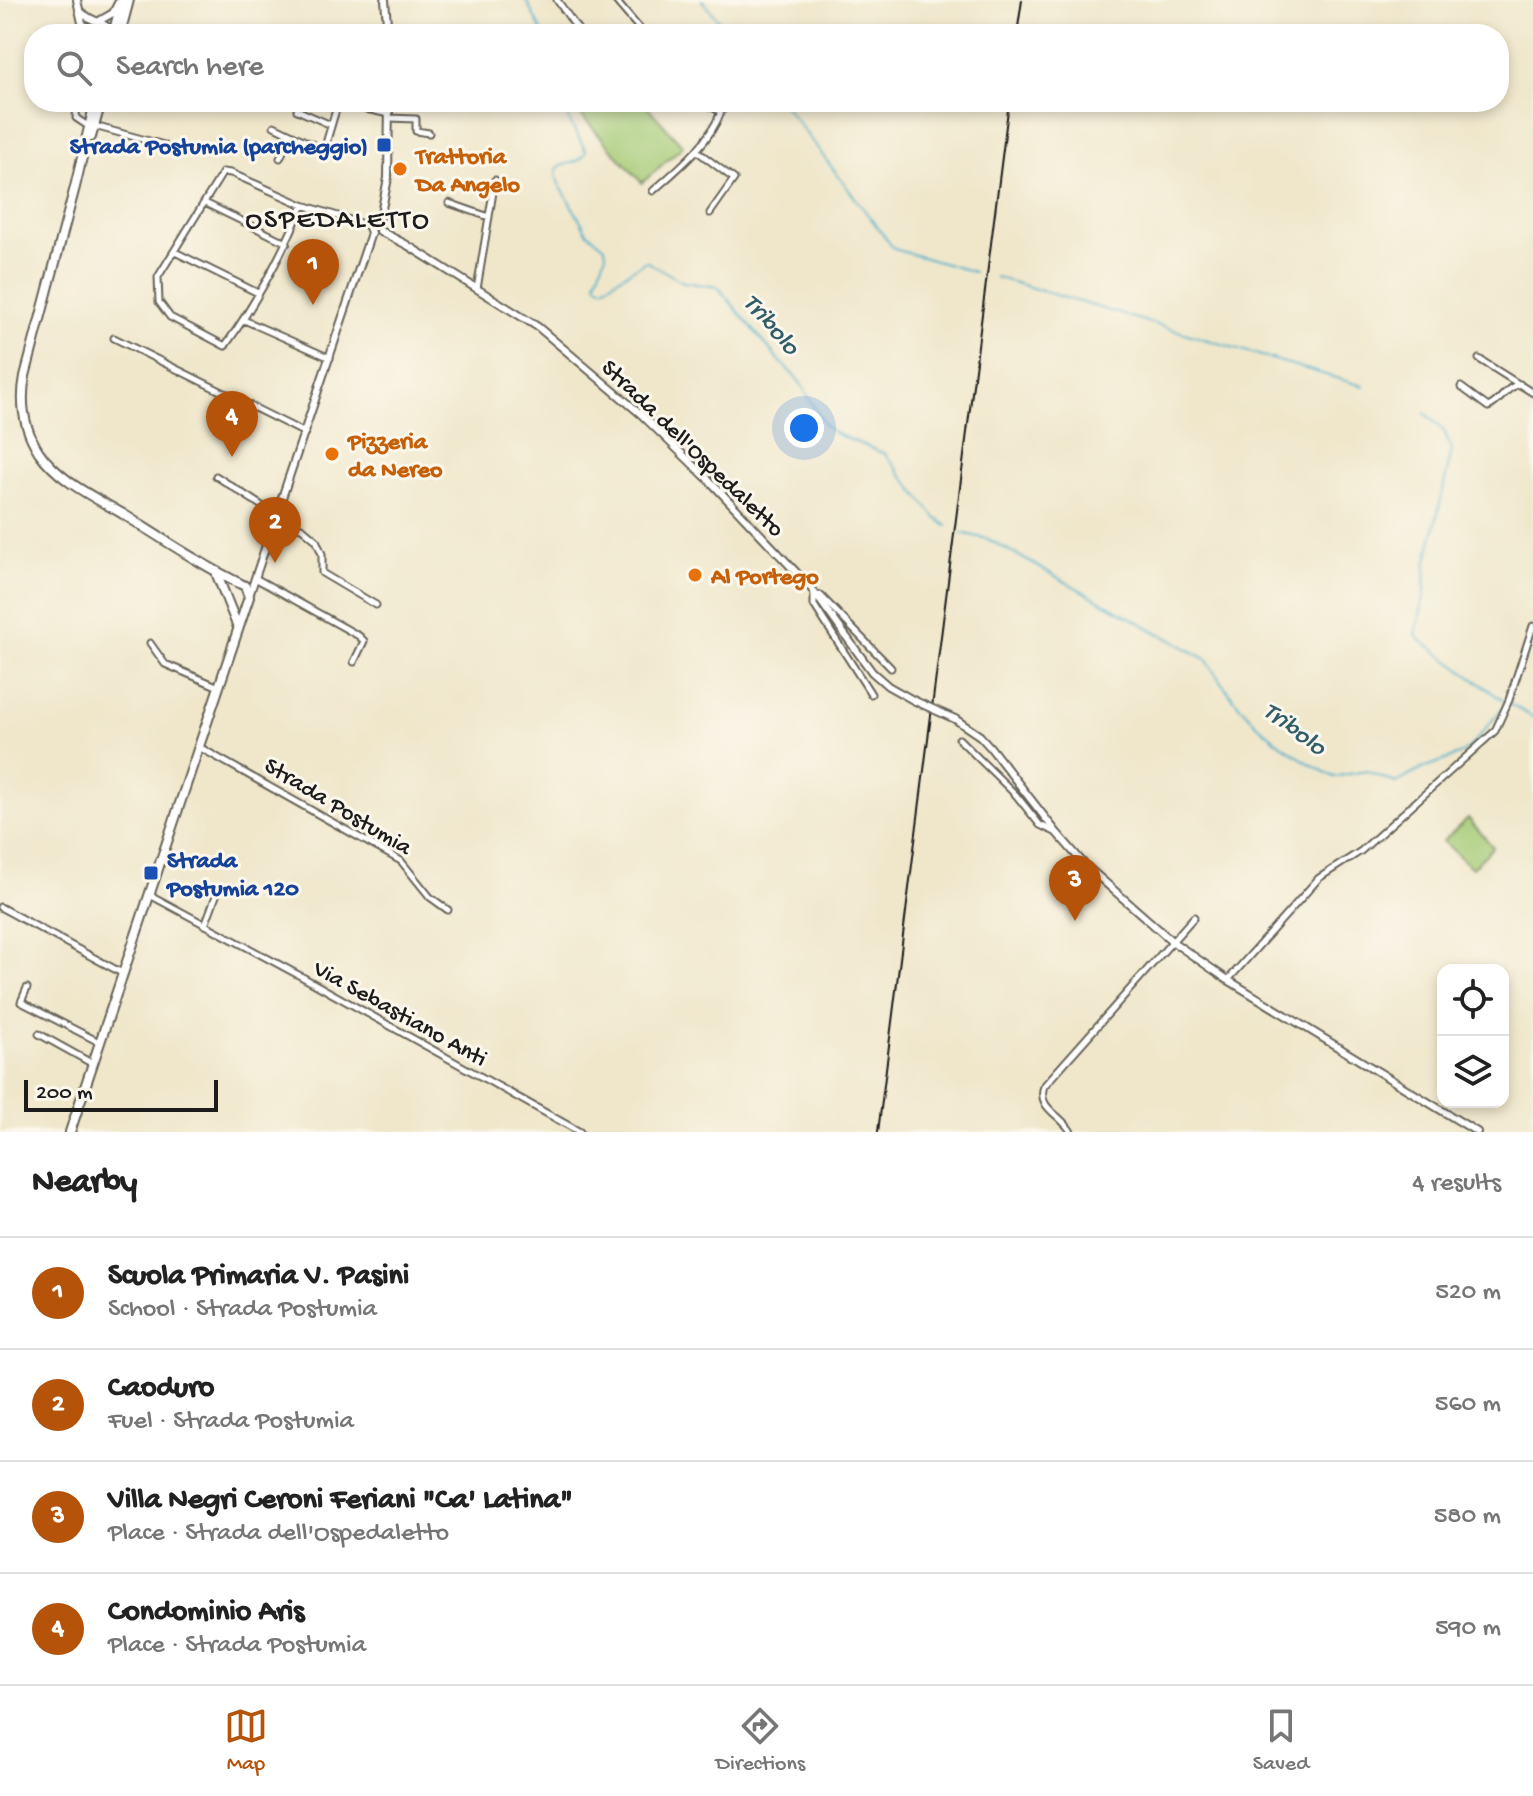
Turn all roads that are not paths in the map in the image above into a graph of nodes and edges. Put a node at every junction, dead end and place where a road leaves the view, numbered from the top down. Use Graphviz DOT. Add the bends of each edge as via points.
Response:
graph roads {
  1 [pos="77,0"];
  2 [pos="124,0"];
  3 [pos="385,0"];
  4 [pos="557,0"];
  5 [pos="615,0"];
  6 [pos="79,10"];
  7 [pos="99,21"];
  8 [pos="84,24"];
  9 [pos="92,24"];
  10 [pos="103,24"];
  11 [pos="117,24"];
  12 [pos="387,24"];
  13 [pos="574,24"];
  14 [pos="635,24"];
  15 [pos="76,112"];
  16 [pos="96,112"];
  17 [pos="302,112"];
  18 [pos="334,112"];
  19 [pos="374,112"];
  20 [pos="389,112"];
  21 [pos="721,112"];
  22 [pos="389,116"];
  23 [pos="96,119"];
  24 [pos="85,124"];
  25 [pos="331,125"];
  26 [pos="274,126"];
  27 [pos="429,133"];
  28 [pos="291,134"];
  29 [pos="164,145"];
  30 [pos="697,151"];
  31 [pos="280,158"];
  32 [pos="495,180"];
  33 [pos="653,191"];
  34 [pos="204,203"];
  35 [pos="449,203"];
  36 [pos="303,205"];
  37 [pos="710,213"];
  38 [pos="489,217"];
  39 [pos="373,227"];
  40 [pos="287,243"];
  41 [pos="175,252"];
  42 [pos="476,290"];
  43 [pos="258,293"];
  44 [pos="244,320"];
  45 [pos="114,338"];
  46 [pos="330,358"];
  47 [pos="1479,359"];
  48 [pos="1520,384"];
  49 [pos="1461,387"];
  50 [pos="1533,393"];
  51 [pos="305,433"];
  52 [pos="216,476"];
  53 [pos="277,516"];
  54 [pos="214,571"];
  55 [pos="256,576"];
  56 [pos="239,584"];
  57 [pos="225,593"];
  58 [pos="816,594"];
  59 [pos="247,600"];
  60 [pos="229,604"];
  61 [pos="376,605"];
  62 [pos="1533,626"];
  63 [pos="238,630"];
  64 [pos="150,643"];
  65 [pos="354,662"];
  66 [pos="891,668"];
  67 [pos="220,687"];
  68 [pos="871,694"];
  69 [pos="959,739"];
  70 [pos="199,747"];
  71 [pos="1057,833"];
  72 [pos="217,893"];
  73 [pos="150,895"];
  74 [pos="0,907"];
  75 [pos="448,910"];
  76 [pos="1194,917"];
  77 [pos="205,925"];
  78 [pos="1173,942"];
  79 [pos="124,974"];
  80 [pos="1228,980"];
  81 [pos="27,988"];
  82 [pos="39,1034"];
  83 [pos="100,1043"];
  84 [pos="93,1064"];
  85 [pos="70,1132"];
  86 [pos="580,1132"];
  87 [pos="1071,1132"];
  88 [pos="1477,1132"];
  1 -- 6 [label="street"];
  2 -- 7 [label="street"];
  2 -- 11 [label="main road"];
  3 -- 12 [label="street"];
  4 -- 13 [label="street"];
  5 -- 14 [label="street"];
  6 -- 7 [label="street"];
  6 -- 8 [label="street"];
  7 -- 9 [label="street"];
  7 -- 10 [label="street"];
  15 -- 24 [label="street"];
  16 -- 23 [label="main road"];
  17 -- 25 [label="street"];
  18 -- 25 [label="street"];
  19 -- 22 [label="street"];
  20 -- 22 [label="street"];
  21 -- 30 [label="street"];
  22 -- 27 [label="street" via="416,119 416,131"];
  22 -- 39 [label="street" via="388,178"];
  23 -- 29 [label="street"];
  23 -- 54 [label="main road" via="24,379 28,430 42,456 64,477"];
  25 -- 28 [label="street" via="324,150"];
  26 -- 28 [label="street"];
  28 -- 31 [label="street"];
  30 -- 33 [label="street"];
  30 -- 37 [label="street" via="734,179"];
  32 -- 38 [label="street"];
  34 -- 36 [label="street" via="225,171"];
  34 -- 40 [label="street"];
  34 -- 41 [label="street"];
  35 -- 38 [label="street"];
  36 -- 39 [label="street"];
  36 -- 40 [label="street"];
  38 -- 42 [label="street"];
  39 -- 42 [label="street, Strada dell'Ospedaletto"];
  39 -- 46 [label="street"];
  40 -- 43 [label="street"];
  41 -- 43 [label="street"];
  41 -- 44 [label="street" via="158,277 159,302 170,317 225,346"];
  42 -- 58 [label="street, Strada dell'Ospedaletto" via="538,327 642,415"];
  43 -- 44 [label="street"];
  44 -- 46 [label="street"];
  45 -- 51 [label="street"];
  46 -- 51 [label="street"];
  47 -- 48 [label="street"];
  48 -- 49 [label="street" via="1488,407"];
  48 -- 50 [label="street"];
  51 -- 53 [label="street"];
  52 -- 53 [label="street"];
  53 -- 55 [label="street"];
  53 -- 61 [label="street" via="316,540 322,573"];
  54 -- 56 [label="main road"];
  54 -- 57 [label="main road"];
  55 -- 56 [label="street"];
  55 -- 59 [label="street"];
  55 -- 65 [label="street" via="359,636 364,646"];
  56 -- 57 [label="main road"];
  56 -- 59 [label="main road" via="247,588"];
  57 -- 60 [label="main road"];
  58 -- 66 [label="street, Strada dell'Ospedaletto"];
  58 -- 68 [label="street, Strada dell'Ospedaletto" via="814,605"];
  58 -- 71 [label="street, Strada dell'Ospedaletto, bridge" via="872,672 980,736"];
  59 -- 60 [label="main road" via="238,607"];
  59 -- 63 [label="main road"];
  60 -- 63 [label="main road"];
  62 -- 80 [label="street" via="1495,731 1361,851 1319,878"];
  63 -- 67 [label="main road"];
  64 -- 67 [label="street" via="165,664"];
  67 -- 70 [label="main road"];
  69 -- 71 [label="street, Strada dell'Ospedaletto" via="1040,825"];
  70 -- 73 [label="main road"];
  70 -- 75 [label="street, Strada Postumia" via="401,861"];
  71 -- 78 [label="street, Strada dell'Ospedaletto"];
  72 -- 77 [label="street"];
  73 -- 77 [label="street, Via Sebastiano Anti"];
  73 -- 79 [label="main road"];
  74 -- 79 [label="street"];
  76 -- 78 [label="street"];
  77 -- 86 [label="street, Via Sebastiano Anti"];
  78 -- 80 [label="street, Strada dell'Ospedaletto"];
  78 -- 87 [label="street" via="1044,1086 1044,1103"];
  79 -- 83 [label="main road"];
  80 -- 88 [label="street, Strada dell'Ospedaletto"];
  81 -- 83 [label="street" via="21,1002"];
  82 -- 84 [label="street"];
  83 -- 84 [label="main road"];
  84 -- 85 [label="main road"];
}
